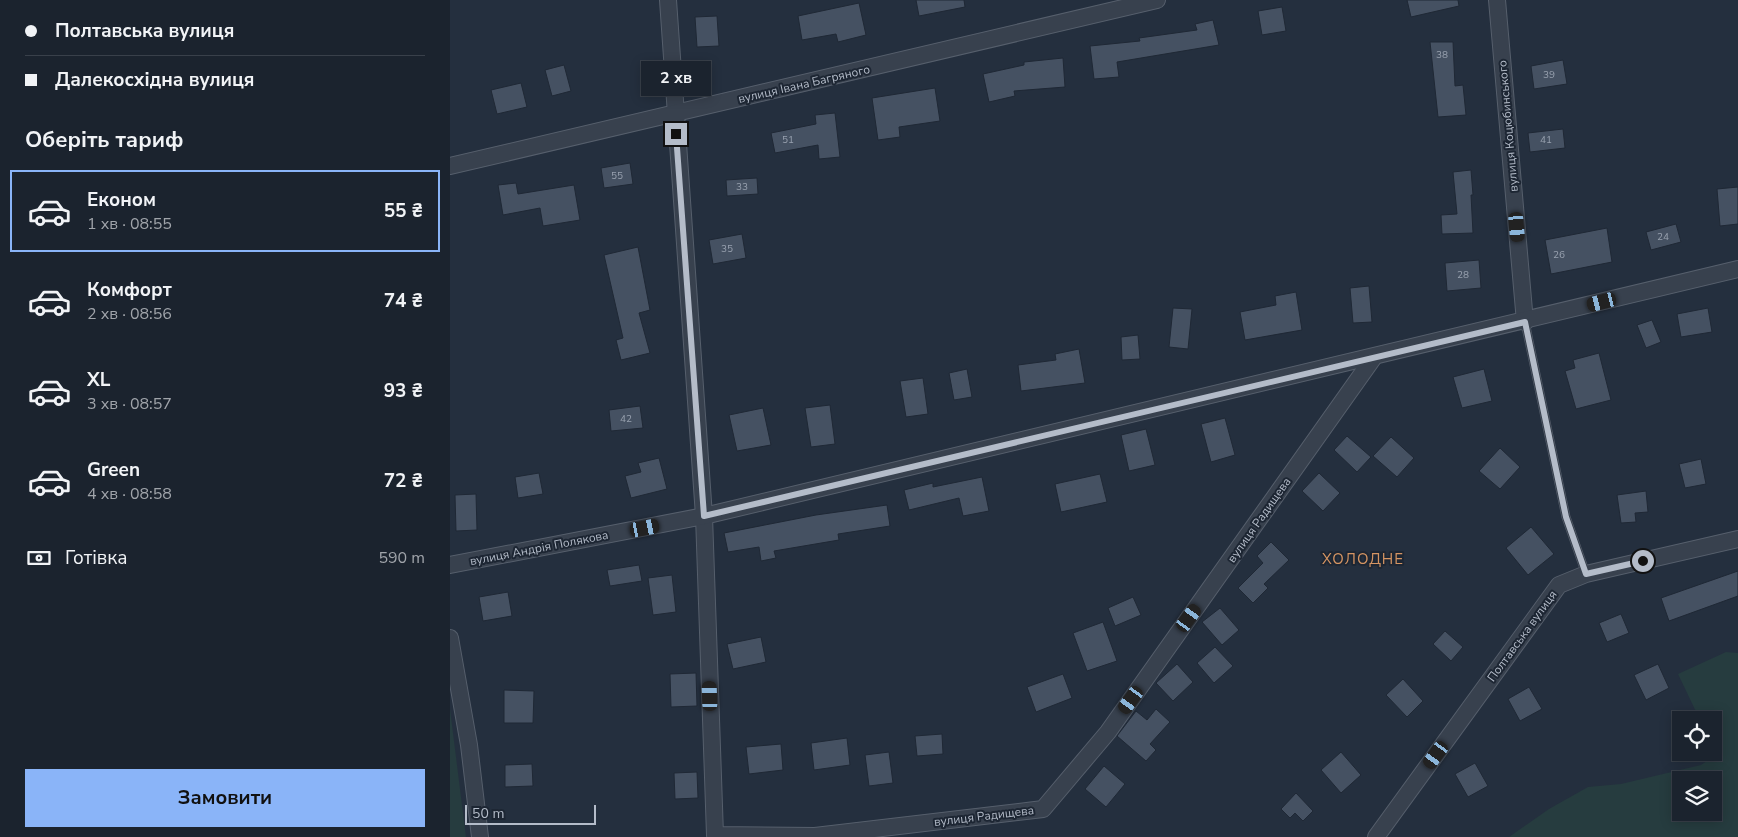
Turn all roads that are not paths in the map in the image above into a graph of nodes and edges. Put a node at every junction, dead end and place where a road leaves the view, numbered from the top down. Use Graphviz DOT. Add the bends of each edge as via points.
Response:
graph roads {
  1 [pos="668,0"];
  2 [pos="1157,0"];
  3 [pos="1497,0"];
  4 [pos="674,115"];
  5 [pos="450,166"];
  6 [pos="1738,269"];
  7 [pos="1525,322"];
  8 [pos="1374,357"];
  9 [pos="704,516"];
  10 [pos="1738,539"];
  11 [pos="450,565"];
  12 [pos="1586,574"];
  13 [pos="450,638"];
  14 [pos="480,837"];
  15 [pos="1376,837"];
  1 -- 4 [label="street"];
  2 -- 4 [label="street, вулиця Івана Багряного"];
  3 -- 7 [label="street, вулиця Коцюбинського"];
  4 -- 5 [label="street, вулиця Івана Багряного"];
  4 -- 9 [label="street"];
  6 -- 7 [label="street, вулиця Андрія Полякова"];
  7 -- 8 [label="street, вулиця Андрія Полякова"];
  7 -- 12 [label="lane, вулиця Коцюбинського" via="1566,517"];
  8 -- 9 [label="street, вулиця Андрія Полякова"];
  8 -- 9 [label="street, вулиця Радищева" via="1108,732 1043,809 815,836 715,835"];
  9 -- 11 [label="street, вулиця Андрія Полякова"];
  10 -- 12 [label="street, Полтавська вулиця"];
  12 -- 15 [label="street, Полтавська вулиця" via="1559,585"];
  13 -- 14 [label="street" via="469,745"];
}
